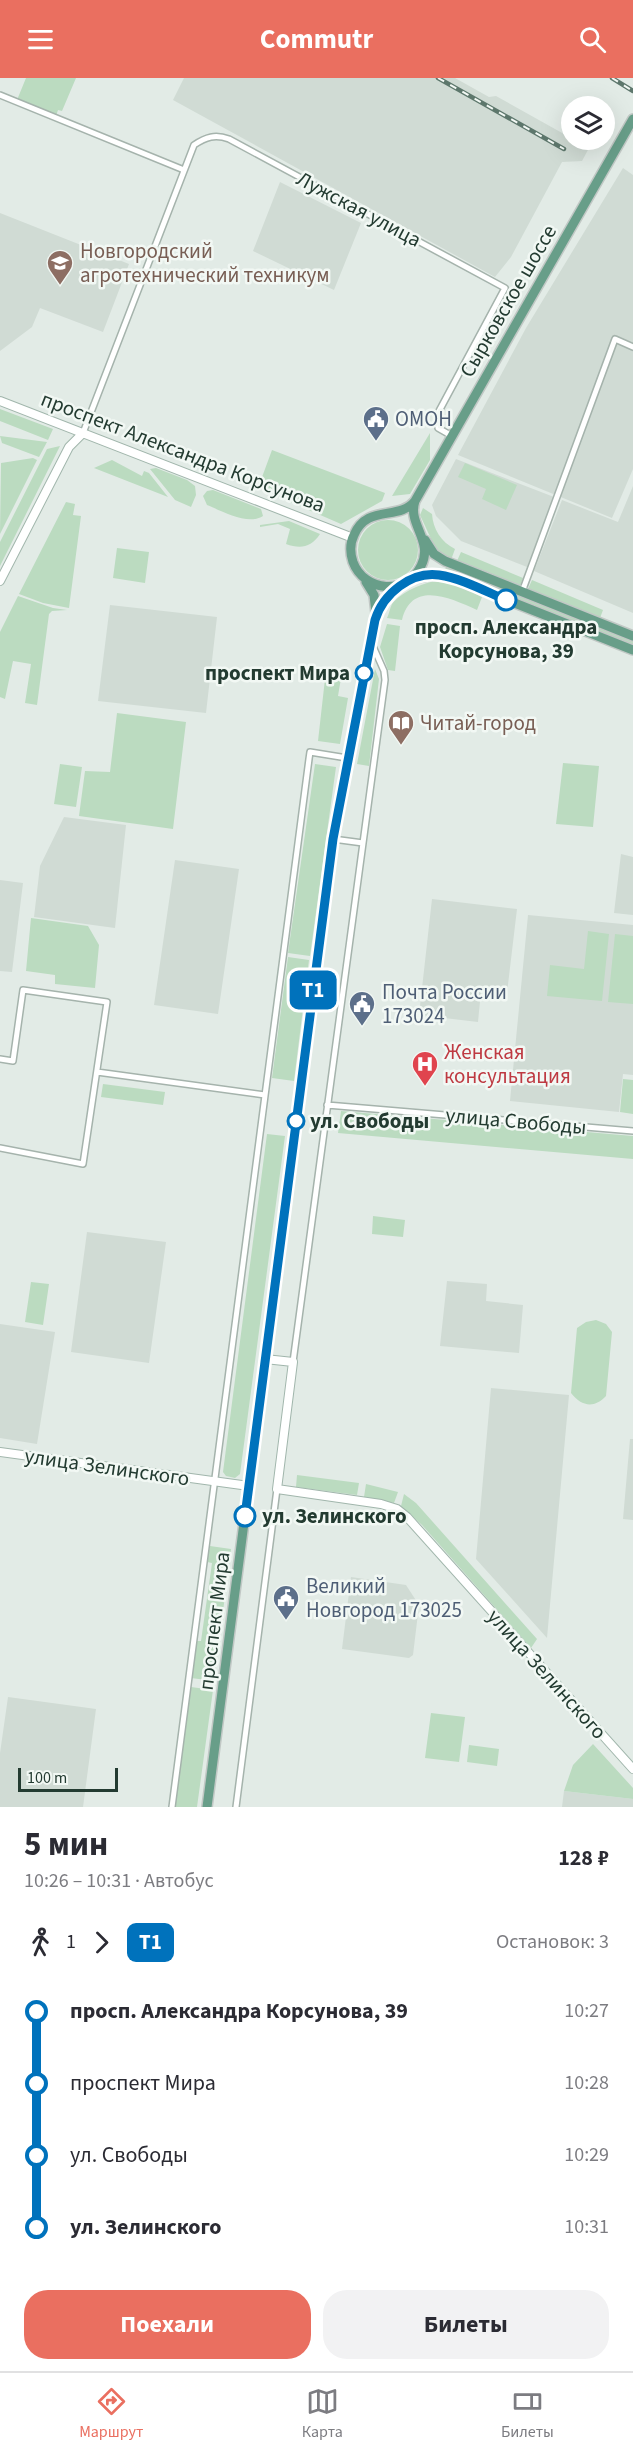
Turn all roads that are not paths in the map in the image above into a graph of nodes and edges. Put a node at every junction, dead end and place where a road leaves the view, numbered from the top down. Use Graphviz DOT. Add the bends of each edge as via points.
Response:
graph roads {
  1 [pos="0,95"];
  2 [pos="633,119"];
  3 [pos="184,170"];
  4 [pos="633,347"];
  5 [pos="0,401"];
  6 [pos="83,433"];
  7 [pos="452,436"];
  8 [pos="415,501"];
  9 [pos="381,513"];
  10 [pos="421,533"];
  11 [pos="353,538"];
  12 [pos="361,575"];
  13 [pos="0,581"];
  14 [pos="406,582"];
  15 [pos="522,592"];
  16 [pos="375,620"];
  17 [pos="633,636"];
  18 [pos="371,641"];
  19 [pos="633,650"];
  20 [pos="347,758"];
  21 [pos="333,839"];
  22 [pos="363,843"];
  23 [pos="0,1059"];
  24 [pos="97,1072"];
  25 [pos="265,1095"];
  26 [pos="327,1105"];
  27 [pos="633,1131"];
  28 [pos="0,1148"];
  29 [pos="266,1359"];
  30 [pos="293,1362"];
  31 [pos="0,1452"];
  32 [pos="216,1482"];
  33 [pos="249,1486"];
  34 [pos="277,1489"];
  35 [pos="633,1769"];
  36 [pos="172,1807"];
  37 [pos="207,1807"];
  38 [pos="237,1807"];
  1 -- 3 [label="street"];
  2 -- 7 [label="main road, Сырковское шоссе"];
  3 -- 6 [label="street"];
  3 -- 7 [label="street, Лужская улица" via="194,145 210,136 229,139 505,288 438,413 438,428"];
  4 -- 15 [label="street" via="615,339"];
  5 -- 6 [label="street, проспект Александра Корсунова"];
  6 -- 11 [label="street, проспект Александра Корсунова"];
  6 -- 13 [label="street" via="69,447"];
  7 -- 8 [label="main road, Сырковское шоссе"];
  8 -- 9 [label="main road" via="406,508"];
  8 -- 10 [label="main road" via="413,511"];
  9 -- 10 [label="main road" via="403,515"];
  9 -- 11 [label="main road" via="364,521"];
  10 -- 14 [label="main road" via="426,550 423,564"];
  10 -- 15 [label="main road" via="438,557"];
  11 -- 12 [label="main road" via="351,558"];
  12 -- 14 [label="main road" via="385,587"];
  12 -- 16 [label="main road, проспект Мира" via="374,595"];
  14 -- 16 [label="main road, проспект Мира" via="387,596"];
  14 -- 19 [label="main road" via="432,574 449,577"];
  15 -- 17 [label="main road"];
  16 -- 18 [label="main road, проспект Мира"];
  18 -- 20 [label="main road, проспект Мира"];
  18 -- 22 [label="street" via="385,680"];
  20 -- 21 [label="main road, проспект Мира"];
  20 -- 25 [label="street" via="310,752"];
  21 -- 22 [label="street"];
  21 -- 29 [label="main road, проспект Мира"];
  22 -- 26 [label="street"];
  23 -- 24 [label="street" via="13,1061 23,990 107,1002"];
  24 -- 25 [label="street"];
  24 -- 28 [label="street" via="83,1164"];
  25 -- 32 [label="street"];
  26 -- 27 [label="street, улица Свободы"];
  26 -- 30 [label="street"];
  29 -- 30 [label="street"];
  29 -- 33 [label="main road, проспект Мира"];
  30 -- 34 [label="street"];
  31 -- 32 [label="street, улица Зелинского"];
  32 -- 33 [label="street, улица Зелинского"];
  32 -- 36 [label="street"];
  33 -- 37 [label="main road, проспект Мира"];
  34 -- 35 [label="street, улица Зелинского" via="397,1509"];
  34 -- 38 [label="street"];
}
